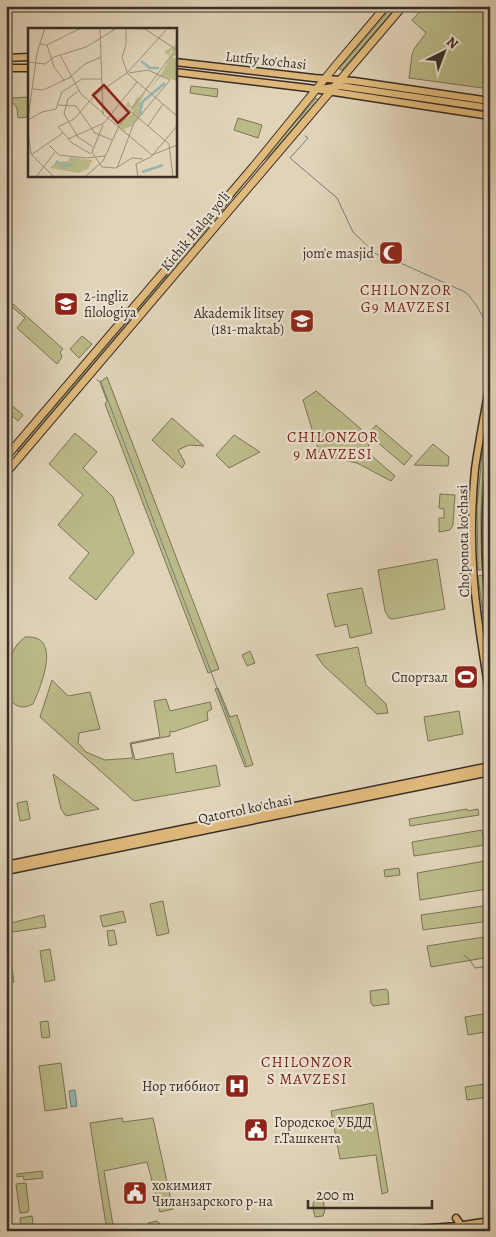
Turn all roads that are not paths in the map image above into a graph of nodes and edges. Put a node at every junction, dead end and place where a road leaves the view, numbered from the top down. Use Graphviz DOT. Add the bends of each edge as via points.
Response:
graph roads {
  1 [pos="386,6"];
  2 [pos="403,6"];
  3 [pos="28,57"];
  4 [pos="6,58"];
  5 [pos="179,63"];
  6 [pos="6,68"];
  7 [pos="28,68"];
  8 [pos="347,72"];
  9 [pos="178,73"];
  10 [pos="325,79"];
  11 [pos="340,80"];
  12 [pos="354,81"];
  13 [pos="331,88"];
  14 [pos="314,92"];
  15 [pos="323,100"];
  16 [pos="490,101"];
  17 [pos="490,108"];
  18 [pos="490,116"];
  19 [pos="253,167"];
  20 [pos="261,173"];
  21 [pos="490,382"];
  22 [pos="8,456"];
  23 [pos="17,460"];
  24 [pos="490,461"];
  25 [pos="6,473"];
  26 [pos="474,573"];
  27 [pos="486,573"];
  28 [pos="490,608"];
  29 [pos="488,682"];
  30 [pos="490,700"];
  31 [pos="490,766"];
  32 [pos="490,772"];
  33 [pos="169,835"];
  34 [pos="6,865"];
  35 [pos="6,871"];
  36 [pos="456,1218"];
  37 [pos="490,1221"];
  38 [pos="457,1226"];
  39 [pos="490,1230"];
  40 [pos="391,1231"];
  41 [pos="484,1231"];
  1 -- 10 [label="highway, Kichik Halqa yo'li"];
  2 -- 8 [label="highway, Kichik Halqa yo'li"];
  3 -- 4 [label="main road"];
  5 -- 9 [label="main road"];
  5 -- 10 [label="main road, Lutfiy ko'chasi"];
  6 -- 7 [label="main road"];
  8 -- 11 [label="highway, Kichik Halqa yo'li"];
  8 -- 12 [label="main road"];
  9 -- 14 [label="main road, Lutfiy ko'chasi"];
  10 -- 11 [label="main road, Lutfiy ko'chasi"];
  10 -- 13 [label="highway"];
  10 -- 14 [label="highway, Kichik Halqa yo'li"];
  11 -- 12 [label="main road, Lutfiy ko'chasi"];
  11 -- 13 [label="highway, Kichik Halqa yo'li"];
  12 -- 16 [label="main road, Lutfiy ko'chasi"];
  13 -- 14 [label="main road, Lutfiy ko'chasi"];
  13 -- 15 [label="highway, Kichik Halqa yo'li"];
  13 -- 17 [label="main road, Lutfiy ko'chasi" via="340,86"];
  13 -- 18 [label="main road, Lutfiy ko'chasi"];
  14 -- 15 [label="highway"];
  14 -- 19 [label="highway, Kichik Halqa yo'li"];
  15 -- 20 [label="highway, Kichik Halqa yo'li"];
  19 -- 20 [label="highway" via="259,166"];
  19 -- 22 [label="highway, Kichik Halqa yo'li"];
  20 -- 23 [label="highway, Kichik Halqa yo'li"];
  21 -- 26 [label="main road, Cho'ponota ko'chasi" via="475,470"];
  22 -- 23 [label="highway" via="15,454"];
  23 -- 25 [label="highway, Kichik Halqa yo'li"];
  24 -- 27 [label="main road, Cho'ponota ko'chasi" via="485,512"];
  26 -- 27 [label="main road"];
  26 -- 29 [label="main road, Cho'ponota ko'chasi"];
  27 -- 28 [label="main road, Cho'ponota ko'chasi"];
  29 -- 30 [label="main road, Cho'ponota ko'chasi"];
  31 -- 33 [label="main road, Qatortol ko'chasi"];
  32 -- 33 [label="main road, Qatortol ko'chasi"];
  33 -- 34 [label="main road, Qatortol ko'chasi"];
  33 -- 35 [label="main road, Qatortol ko'chasi"];
  36 -- 38 [label="main road"];
  37 -- 38 [label="main road"];
  38 -- 40 [label="main road"];
  39 -- 41 [label="main road"];
}
